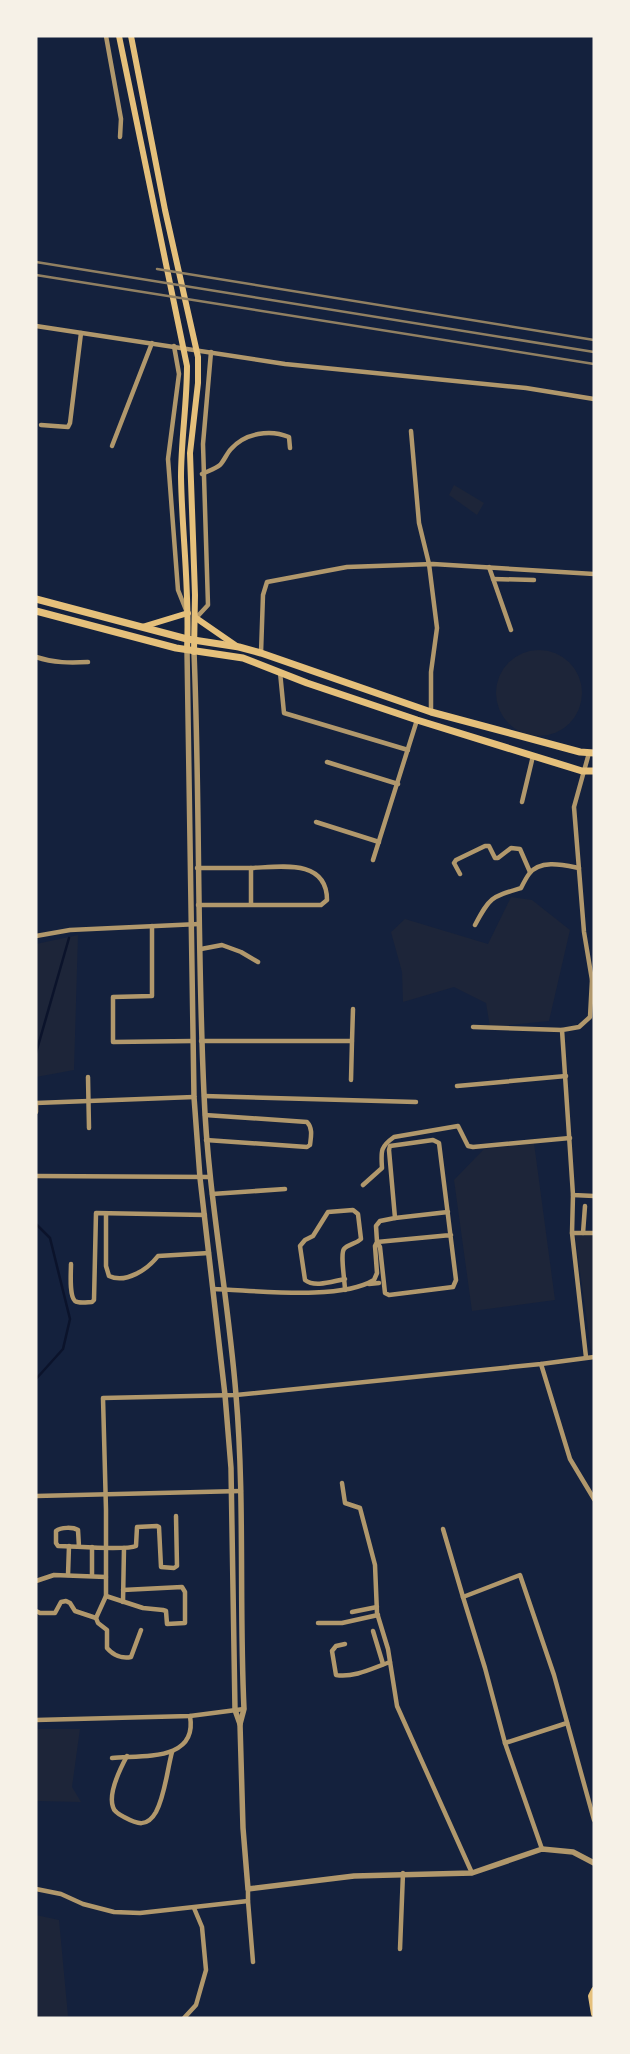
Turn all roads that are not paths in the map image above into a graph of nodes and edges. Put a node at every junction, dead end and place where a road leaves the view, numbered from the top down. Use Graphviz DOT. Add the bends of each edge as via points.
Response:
graph roads {
  1 [pos="106,36"];
  2 [pos="119,36"];
  3 [pos="131,36"];
  4 [pos="120,138"];
  5 [pos="36,326"];
  6 [pos="81,332"];
  7 [pos="152,343"];
  8 [pos="174,346"];
  9 [pos="211,352"];
  10 [pos="594,399"];
  11 [pos="41,425"];
  12 [pos="410,431"];
  13 [pos="112,446"];
  14 [pos="290,448"];
  15 [pos="202,474"];
  16 [pos="429,564"];
  17 [pos="489,567"];
  18 [pos="497,568"];
  19 [pos="534,571"];
  20 [pos="594,574"];
  21 [pos="495,578"];
  22 [pos="192,595"];
  23 [pos="36,599"];
  24 [pos="36,611"];
  25 [pos="188,613"];
  26 [pos="196,618"];
  27 [pos="141,628"];
  28 [pos="511,630"];
  29 [pos="191,639"];
  30 [pos="239,647"];
  31 [pos="191,651"];
  32 [pos="261,653"];
  33 [pos="36,656"];
  34 [pos="88,662"];
  35 [pos="280,672"];
  36 [pos="431,712"];
  37 [pos="417,720"];
  38 [pos="408,750"];
  39 [pos="591,753"];
  40 [pos="534,756"];
  41 [pos="327,762"];
  42 [pos="582,771"];
  43 [pos="594,771"];
  44 [pos="398,784"];
  45 [pos="522,802"];
  46 [pos="316,822"];
  47 [pos="379,842"];
  48 [pos="373,860"];
  49 [pos="197,868"];
  50 [pos="251,868"];
  51 [pos="580,868"];
  52 [pos="530,872"];
  53 [pos="460,874"];
  54 [pos="198,905"];
  55 [pos="250,905"];
  56 [pos="191,924"];
  57 [pos="199,924"];
  58 [pos="475,925"];
  59 [pos="152,926"];
  60 [pos="36,936"];
  61 [pos="201,948"];
  62 [pos="258,962"];
  63 [pos="593,980"];
  64 [pos="353,1008"];
  65 [pos="473,1027"];
  66 [pos="562,1030"];
  67 [pos="193,1041"];
  68 [pos="201,1041"];
  69 [pos="352,1041"];
  70 [pos="566,1076"];
  71 [pos="88,1077"];
  72 [pos="351,1080"];
  73 [pos="457,1086"];
  74 [pos="204,1096"];
  75 [pos="194,1097"];
  76 [pos="88,1102"];
  77 [pos="416,1102"];
  78 [pos="36,1112"];
  79 [pos="205,1115"];
  80 [pos="89,1128"];
  81 [pos="570,1138"];
  82 [pos="206,1140"];
  83 [pos="36,1176"];
  84 [pos="200,1178"];
  85 [pos="210,1178"];
  86 [pos="363,1185"];
  87 [pos="284,1189"];
  88 [pos="212,1194"];
  89 [pos="572,1195"];
  90 [pos="594,1196"];
  91 [pos="585,1206"];
  92 [pos="448,1212"];
  93 [pos="106,1214"];
  94 [pos="205,1215"];
  95 [pos="395,1218"];
  96 [pos="572,1233"];
  97 [pos="583,1233"];
  98 [pos="594,1234"];
  99 [pos="450,1235"];
  100 [pos="377,1242"];
  101 [pos="209,1253"];
  102 [pos="70,1264"];
  103 [pos="345,1279"];
  104 [pos="379,1282"];
  105 [pos="368,1284"];
  106 [pos="213,1289"];
  107 [pos="224,1290"];
  108 [pos="345,1290"];
  109 [pos="594,1356"];
  110 [pos="586,1357"];
  111 [pos="541,1364"];
  112 [pos="225,1395"];
  113 [pos="236,1395"];
  114 [pos="342,1483"];
  115 [pos="232,1491"];
  116 [pos="241,1491"];
  117 [pos="106,1494"];
  118 [pos="36,1496"];
  119 [pos="594,1499"];
  120 [pos="176,1516"];
  121 [pos="443,1529"];
  122 [pos="69,1546"];
  123 [pos="79,1547"];
  124 [pos="92,1547"];
  125 [pos="106,1547"];
  126 [pos="124,1548"];
  127 [pos="68,1575"];
  128 [pos="92,1575"];
  129 [pos="106,1577"];
  130 [pos="36,1581"];
  131 [pos="123,1590"];
  132 [pos="106,1596"];
  133 [pos="463,1597"];
  134 [pos="122,1602"];
  135 [pos="377,1607"];
  136 [pos="36,1611"];
  137 [pos="352,1612"];
  138 [pos="378,1615"];
  139 [pos="96,1618"];
  140 [pos="318,1622"];
  141 [pos="142,1630"];
  142 [pos="373,1631"];
  143 [pos="346,1644"];
  144 [pos="390,1662"];
  145 [pos="384,1664"];
  146 [pos="244,1709"];
  147 [pos="235,1710"];
  148 [pos="190,1716"];
  149 [pos="36,1720"];
  150 [pos="567,1723"];
  151 [pos="240,1724"];
  152 [pos="505,1743"];
  153 [pos="172,1752"];
  154 [pos="127,1756"];
  155 [pos="112,1758"];
  156 [pos="594,1820"];
  157 [pos="542,1849"];
  158 [pos="594,1863"];
  159 [pos="472,1873"];
  160 [pos="403,1874"];
  161 [pos="36,1889"];
  162 [pos="248,1889"];
  163 [pos="248,1901"];
  164 [pos="194,1908"];
  165 [pos="400,1949"];
  166 [pos="253,1962"];
  167 [pos="594,1990"];
  168 [pos="594,2014"];
  169 [pos="184,2018"];
  1 -- 4 [label="street" via="121,119"];
  2 -- 22 [label="main road" via="187,366 181,476"];
  3 -- 22 [label="main road" via="198,357 190,453"];
  5 -- 6 [label="street"];
  6 -- 7 [label="street"];
  6 -- 11 [label="street" via="70,423 68,427"];
  7 -- 8 [label="street"];
  7 -- 13 [label="street"];
  8 -- 9 [label="street"];
  8 -- 25 [label="street" via="179,374 168,460 178,590"];
  9 -- 10 [label="street" via="285,364 526,388"];
  9 -- 15 [label="street"];
  12 -- 16 [label="street" via="419,523"];
  14 -- 15 [label="street" via="289,437 261,433 245,438 232,448 221,464"];
  15 -- 26 [label="street" via="208,605"];
  16 -- 17 [label="street"];
  16 -- 32 [label="street" via="347,567 267,582 263,595"];
  16 -- 36 [label="street" via="437,628 431,672"];
  17 -- 18 [label="street"];
  17 -- 21 [label="street"];
  18 -- 19 [label="street"];
  18 -- 21 [label="street"];
  19 -- 20 [label="street"];
  19 -- 21 [label="street" via="534,581"];
  21 -- 28 [label="street"];
  22 -- 25 [label="main road"];
  22 -- 26 [label="main road"];
  23 -- 27 [label="main road"];
  24 -- 31 [label="main road"];
  25 -- 27 [label="main road"];
  25 -- 29 [label="main road"];
  26 -- 29 [label="main road"];
  26 -- 30 [label="main road"];
  27 -- 29 [label="main road"];
  29 -- 30 [label="main road"];
  29 -- 31 [label="main road"];
  30 -- 32 [label="main road"];
  31 -- 35 [label="main road" via="243,658"];
  31 -- 49 [label="street"];
  31 -- 56 [label="street"];
  32 -- 36 [label="main road"];
  33 -- 34 [label="street" via="63,663"];
  35 -- 37 [label="main road" via="306,684"];
  35 -- 38 [label="street" via="284,713"];
  36 -- 39 [label="main road"];
  37 -- 38 [label="street"];
  37 -- 40 [label="main road"];
  38 -- 44 [label="street"];
  39 -- 42 [label="street"];
  40 -- 42 [label="main road"];
  40 -- 45 [label="street"];
  41 -- 44 [label="street"];
  42 -- 43 [label="main road"];
  42 -- 51 [label="street" via="574,807"];
  44 -- 47 [label="street"];
  46 -- 47 [label="street"];
  47 -- 48 [label="street"];
  49 -- 50 [label="street"];
  49 -- 54 [label="street"];
  50 -- 55 [label="street"];
  50 -- 55 [label="street" via="308,869 322,882 327,900 321,905"];
  51 -- 52 [label="street" via="558,864 541,866"];
  51 -- 63 [label="street" via="584,932"];
  52 -- 53 [label="street" via="520,849 511,848 495,858 488,846 484,846 456,860 454,863"];
  52 -- 58 [label="street" via="521,888 497,895 488,902"];
  54 -- 55 [label="street"];
  54 -- 57 [label="street"];
  56 -- 57 [label="street"];
  56 -- 59 [label="street"];
  56 -- 67 [label="street"];
  57 -- 61 [label="street"];
  59 -- 60 [label="street" via="70,930"];
  59 -- 67 [label="street" via="152,996 113,996 113,1042"];
  61 -- 62 [label="street" via="222,945"];
  61 -- 68 [label="street"];
  63 -- 66 [label="street" via="590,1017 579,1027"];
  64 -- 69 [label="street"];
  65 -- 66 [label="street"];
  66 -- 70 [label="street"];
  67 -- 75 [label="street"];
  68 -- 69 [label="street"];
  68 -- 74 [label="street"];
  69 -- 72 [label="street"];
  70 -- 73 [label="street"];
  70 -- 81 [label="street"];
  71 -- 76 [label="street"];
  74 -- 77 [label="street"];
  74 -- 79 [label="street"];
  75 -- 76 [label="street"];
  75 -- 84 [label="street"];
  76 -- 78 [label="street" via="36,1103"];
  76 -- 80 [label="street"];
  79 -- 82 [label="street"];
  79 -- 82 [label="street" via="307,1122 310,1126 310,1145 307,1147"];
  81 -- 86 [label="street" via="473,1147 468,1146 458,1126 394,1137 382,1150 382,1168"];
  81 -- 89 [label="street"];
  82 -- 85 [label="street"];
  83 -- 84 [label="street"];
  84 -- 85 [label="street"];
  84 -- 94 [label="street"];
  85 -- 88 [label="street"];
  87 -- 88 [label="street"];
  88 -- 107 [label="street"];
  89 -- 90 [label="street"];
  89 -- 96 [label="street"];
  91 -- 97 [label="street"];
  92 -- 95 [label="street"];
  92 -- 95 [label="street" via="440,1143 433,1140 390,1146"];
  92 -- 99 [label="street"];
  93 -- 94 [label="street"];
  93 -- 101 [label="street" via="106,1266 109,1276 114,1278 146,1269 158,1256"];
  93 -- 102 [label="street" via="96,1213 92,1302 74,1300"];
  94 -- 101 [label="street"];
  95 -- 100 [label="street" via="380,1221 376,1226"];
  96 -- 97 [label="street"];
  96 -- 110 [label="street"];
  97 -- 98 [label="street"];
  99 -- 100 [label="street"];
  99 -- 100 [label="street" via="456,1280 453,1287 389,1295 385,1293"];
  100 -- 105 [label="street" via="377,1273"];
  101 -- 106 [label="street"];
  103 -- 103 [label="street" via="309,1283 305,1280 300,1246 313,1236 328,1212 353,1210 358,1214 361,1239 342,1252"];
  103 -- 108 [label="street"];
  104 -- 105 [label="street"];
  105 -- 108 [label="street"];
  106 -- 107 [label="street"];
  106 -- 112 [label="street"];
  107 -- 108 [label="street" via="287,1293"];
  107 -- 113 [label="street"];
  109 -- 110 [label="street"];
  110 -- 111 [label="street"];
  111 -- 113 [label="street"];
  111 -- 119 [label="street" via="570,1459"];
  112 -- 113 [label="street"];
  112 -- 115 [label="street"];
  112 -- 117 [label="street" via="103,1398"];
  113 -- 116 [label="street"];
  114 -- 135 [label="street" via="345,1503 360,1508 364,1519 375,1566"];
  115 -- 116 [label="street"];
  115 -- 117 [label="street"];
  115 -- 147 [label="street"];
  116 -- 146 [label="street"];
  117 -- 118 [label="street"];
  117 -- 125 [label="street"];
  120 -- 126 [label="street" via="177,1566 174,1568 161,1567 157,1526 137,1527 136,1546"];
  121 -- 133 [label="street"];
  122 -- 123 [label="street"];
  122 -- 123 [label="street" via="56,1544 59,1528 78,1530"];
  122 -- 127 [label="street"];
  123 -- 124 [label="street"];
  124 -- 125 [label="street"];
  124 -- 128 [label="street"];
  125 -- 126 [label="street"];
  125 -- 129 [label="street"];
  126 -- 131 [label="street"];
  127 -- 128 [label="street"];
  127 -- 130 [label="street" via="54,1575"];
  128 -- 129 [label="street"];
  129 -- 132 [label="street"];
  131 -- 134 [label="street"];
  131 -- 134 [label="street" via="182,1587 185,1592 185,1623 167,1624 166,1612"];
  132 -- 134 [label="street"];
  132 -- 139 [label="street"];
  133 -- 150 [label="street" via="520,1575"];
  133 -- 152 [label="street"];
  135 -- 137 [label="street"];
  135 -- 138 [label="street"];
  136 -- 139 [label="street" via="55,1613 66,1601 75,1611"];
  138 -- 140 [label="street" via="342,1623"];
  138 -- 144 [label="street"];
  139 -- 141 [label="street" via="107,1630 106,1648 124,1658 135,1649"];
  142 -- 145 [label="street"];
  143 -- 145 [label="street" via="336,1646 332,1651 336,1675"];
  144 -- 145 [label="street"];
  144 -- 159 [label="street" via="397,1706"];
  146 -- 147 [label="street"];
  146 -- 151 [label="street"];
  147 -- 148 [label="street"];
  147 -- 151 [label="street"];
  148 -- 149 [label="street"];
  148 -- 153 [label="street" via="184,1745"];
  150 -- 152 [label="street"];
  150 -- 156 [label="street"];
  151 -- 162 [label="street"];
  152 -- 157 [label="street"];
  153 -- 154 [label="street"];
  153 -- 154 [label="street" via="156,1813 142,1824 118,1814 113,1808 117,1774"];
  154 -- 155 [label="street"];
  157 -- 158 [label="street" via="573,1852"];
  157 -- 159 [label="street"];
  159 -- 160 [label="street"];
  160 -- 162 [label="street" via="354,1876"];
  160 -- 165 [label="street"];
  161 -- 164 [label="street" via="114,1912"];
  162 -- 163 [label="street"];
  163 -- 164 [label="street"];
  163 -- 166 [label="street"];
  164 -- 169 [label="street" via="202,1927 206,1970 196,2005"];
  167 -- 168 [label="main road" via="591,1996"];
}
